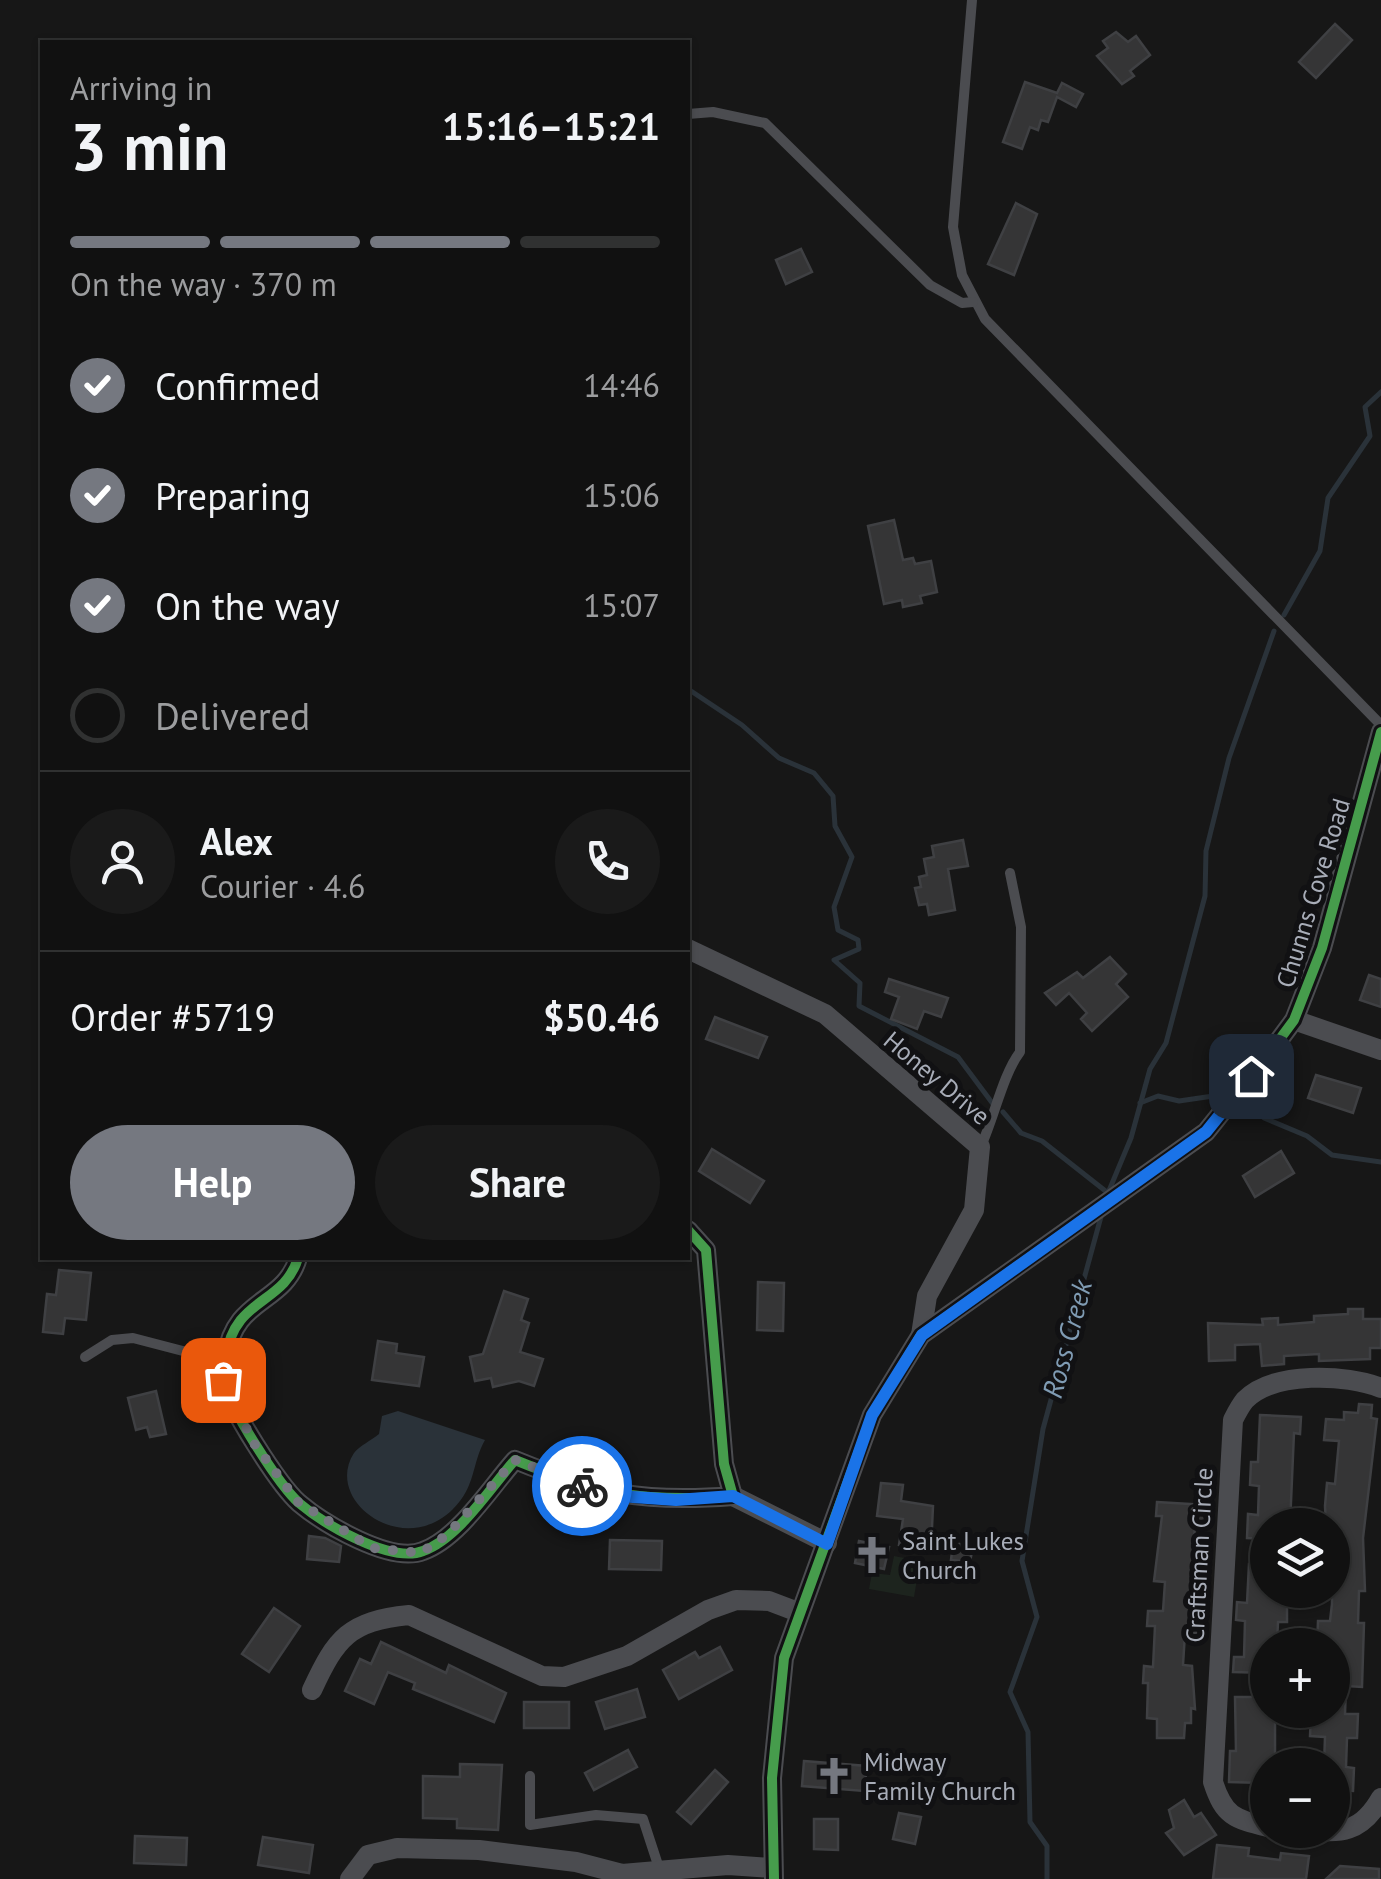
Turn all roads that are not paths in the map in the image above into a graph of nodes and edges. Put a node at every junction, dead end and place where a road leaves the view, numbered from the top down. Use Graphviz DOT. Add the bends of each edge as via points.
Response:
graph roads {
  1 [pos="972,0"];
  2 [pos="690,114"];
  3 [pos="973,302"];
  4 [pos="1381,728"];
  5 [pos="1010,873"];
  6 [pos="690,950"];
  7 [pos="1294,1020"];
  8 [pos="1381,1050"];
  9 [pos="980,1147"];
  10 [pos="690,1232"];
  11 [pos="297,1260"];
  12 [pos="922,1335"];
  13 [pos="86,1358"];
  14 [pos="225,1362"];
  15 [pos="1381,1388"];
  16 [pos="733,1496"];
  17 [pos="827,1544"];
  18 [pos="798,1612"];
  19 [pos="312,1690"];
  20 [pos="530,1776"];
  21 [pos="1381,1798"];
  22 [pos="1250,1823"];
  23 [pos="1350,1828"];
  24 [pos="660,1870"];
  25 [pos="622,1874"];
  26 [pos="773,1874"];
  27 [pos="350,1879"];
  28 [pos="601,1879"];
  1 -- 3 [label="lane" via="953,227"];
  2 -- 3 [label="lane" via="765,124 930,285"];
  3 -- 4 [label="lane"];
  4 -- 7 [label="street, Chunns Cove Road" via="1322,948"];
  5 -- 9 [label="lane" via="1021,927 1020,1052"];
  6 -- 9 [label="street, Honey Drive" via="825,1014"];
  7 -- 8 [label="street"];
  7 -- 12 [label="street, Chunns Cove Road" via="1206,1132"];
  9 -- 12 [label="street, Honey Drive" via="974,1210 926,1296"];
  10 -- 16 [label="street" via="706,1250 724,1464"];
  11 -- 14 [label="street" via="292,1278 239,1318"];
  12 -- 17 [label="street, Chunns Cove Road" via="872,1415"];
  13 -- 14 [label="lane" via="112,1340 133,1338"];
  14 -- 16 [label="street" via="223,1380 253,1442 298,1502 372,1548 421,1553 448,1534 515,1460 619,1496"];
  15 -- 22 [label="street, Craftsman Circle" via="1337,1379 1275,1383 1246,1398 1232,1420 1214,1782 1221,1806"];
  16 -- 17 [label="street"];
  17 -- 18 [label="street, Chunns Cove Road"];
  18 -- 19 [label="street" via="769,1601 722,1603 626,1656 564,1678 542,1676 409,1615 388,1617 338,1639"];
  18 -- 26 [label="street, Chunns Cove Road" via="778,1695"];
  20 -- 24 [label="lane" via="530,1825 596,1815 642,1818"];
  21 -- 23 [label="street" via="1370,1818"];
  24 -- 25 [label="street"];
  24 -- 26 [label="street" via="728,1865"];
  25 -- 27 [label="street" via="479,1850 398,1848 368,1855"];
  25 -- 28 [label="street"];
}
